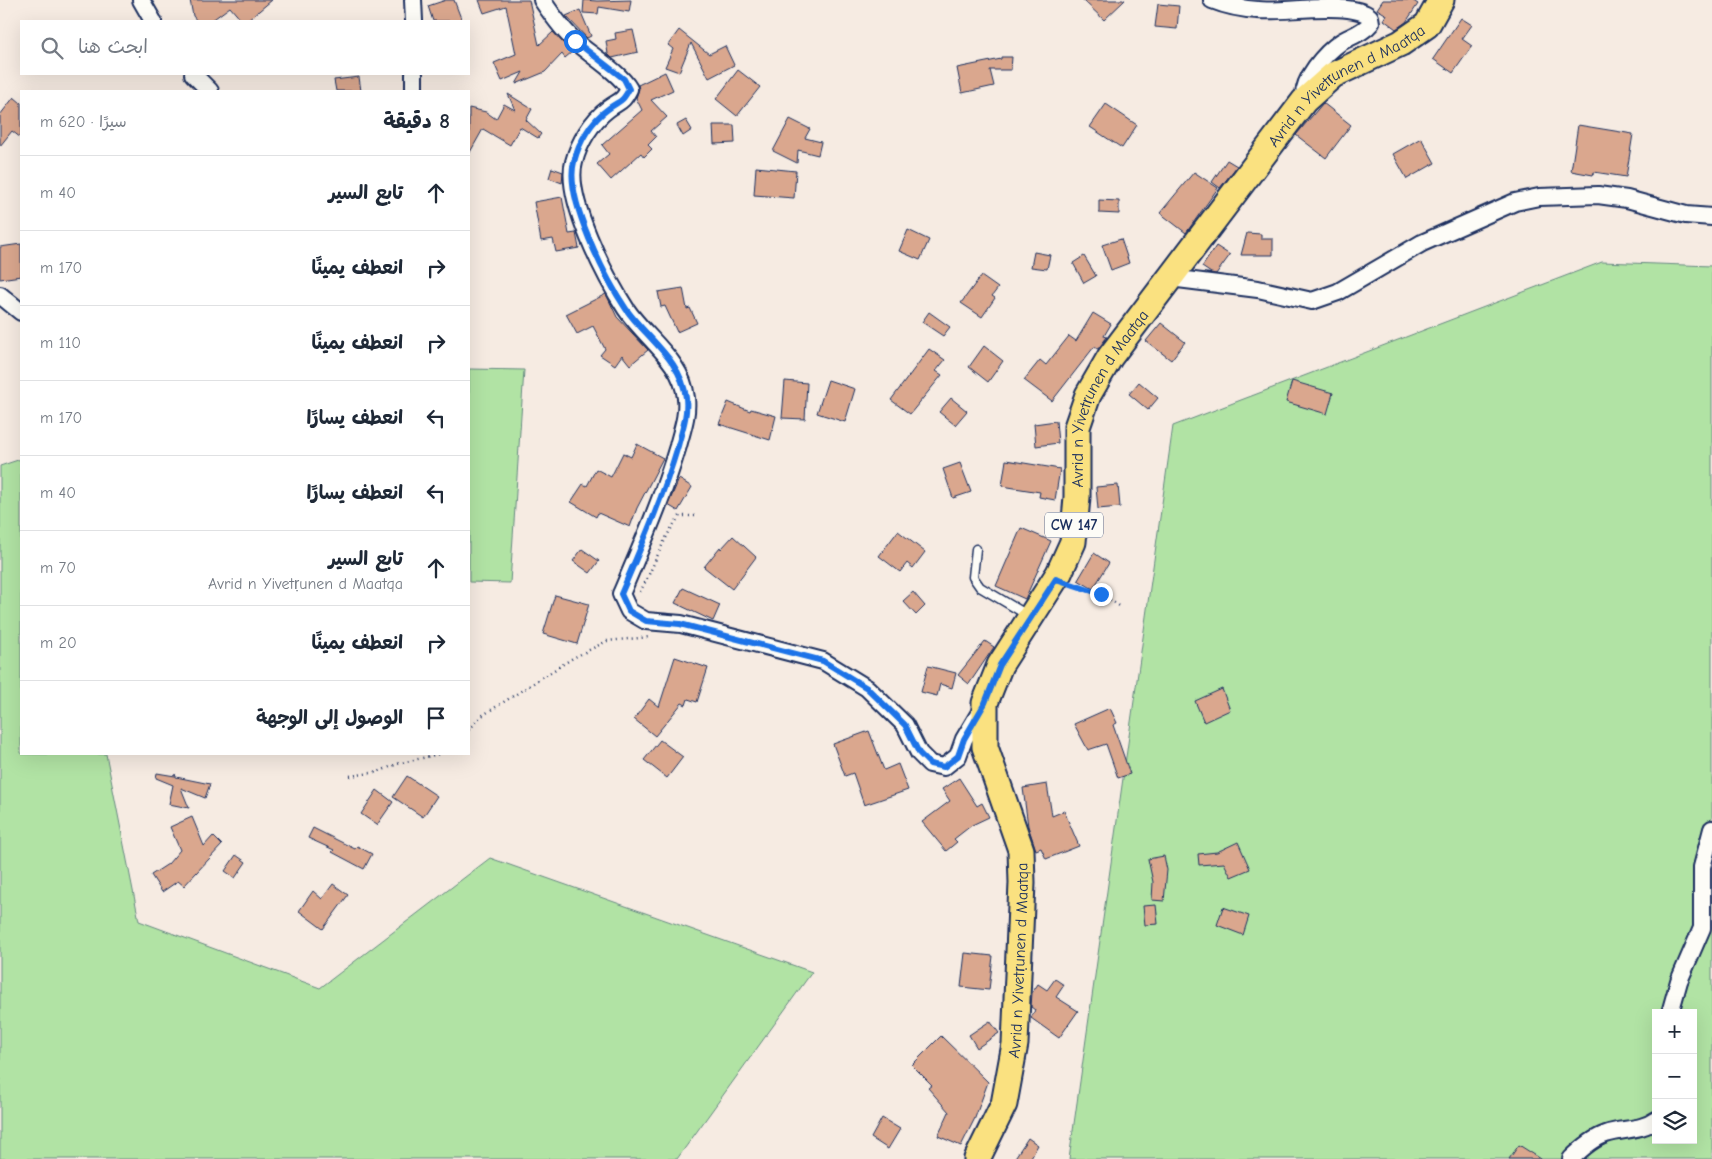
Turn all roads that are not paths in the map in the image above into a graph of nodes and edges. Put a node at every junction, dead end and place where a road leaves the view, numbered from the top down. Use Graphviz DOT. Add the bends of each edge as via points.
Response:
graph roads {
  1 [pos="141,0"];
  2 [pos="413,0"];
  3 [pos="542,0"];
  4 [pos="1212,0"];
  5 [pos="1441,0"];
  6 [pos="151,20"];
  7 [pos="414,20"];
  8 [pos="195,75"];
  9 [pos="414,75"];
  10 [pos="209,90"];
  11 [pos="414,90"];
  12 [pos="1304,101"];
  13 [pos="1712,217"];
  14 [pos="1170,278"];
  15 [pos="0,295"];
  16 [pos="20,311"];
  17 [pos="976,549"];
  18 [pos="1031,617"];
  19 [pos="985,703"];
  20 [pos="1712,830"];
  21 [pos="1671,1009"];
  22 [pos="1652,1122"];
  23 [pos="977,1159"];
  24 [pos="1571,1159"];
  1 -- 6 [label="street"];
  2 -- 7 [label="street"];
  3 -- 19 [label="street" via="575,41 624,79 629,89 623,101 608,109 586,133 573,164 576,206 601,264 626,309 674,365 686,398 687,412 671,472 621,594 629,611 646,621 680,624 823,661 867,688 905,725 919,753 930,764 944,767 958,756"];
  4 -- 12 [label="street" via="1260,10 1328,8 1360,12 1370,17 1371,23 1365,29 1342,42 1322,60 1308,81"];
  5 -- 12 [label="main road, Avrid n Yivetṛunen d Maatqa / CW 147" via="1427,25 1401,43 1333,75"];
  8 -- 10 [label="street"];
  9 -- 11 [label="street"];
  12 -- 14 [label="main road, Avrid n Yivetṛunen d Maatqa / CW 147"];
  13 -- 14 [label="street" via="1686,215 1598,195 1539,197 1516,202 1422,243 1338,292 1312,302 1258,289"];
  14 -- 18 [label="main road, Avrid n Yivetṛunen d Maatqa / CW 147" via="1110,357 1088,395 1077,427 1078,497 1072,542 1056,579"];
  15 -- 16 [label="street"];
  17 -- 18 [label="lane" via="972,577 980,587"];
  18 -- 19 [label="main road, Avrid n Yivetṛunen d Maatqa / CW 147" via="1000,665"];
  19 -- 23 [label="main road, Avrid n Yivetṛunen d Maatqa / CW 147" via="985,747 1021,850 1022,883 1015,1044 1004,1104"];
  20 -- 21 [label="street" via="1702,867 1702,928 1679,981"];
  22 -- 24 [label="street" via="1638,1129 1606,1134"];
}
